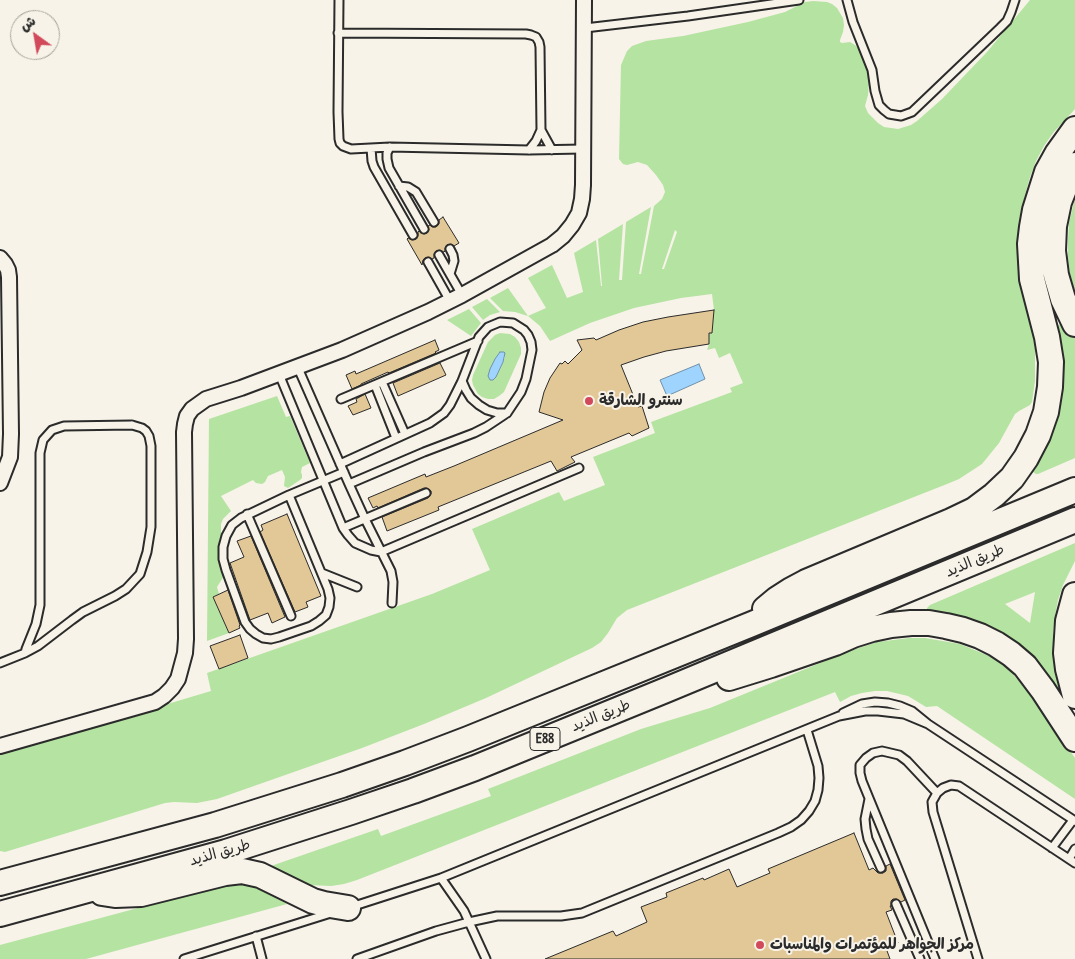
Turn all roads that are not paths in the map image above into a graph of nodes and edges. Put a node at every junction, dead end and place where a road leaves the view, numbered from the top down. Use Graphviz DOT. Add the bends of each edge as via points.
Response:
graph roads {
  1 [pos="339,0"];
  2 [pos="584,0"];
  3 [pos="799,0"];
  4 [pos="847,0"];
  5 [pos="1015,0"];
  6 [pos="585,28"];
  7 [pos="338,33"];
  8 [pos="1075,129"];
  9 [pos="541,130"];
  10 [pos="390,147"];
  11 [pos="371,148"];
  12 [pos="583,149"];
  13 [pos="529,150"];
  14 [pos="552,150"];
  15 [pos="1075,165"];
  16 [pos="399,186"];
  17 [pos="434,222"];
  18 [pos="424,229"];
  19 [pos="413,235"];
  20 [pos="450,249"];
  21 [pos="439,255"];
  22 [pos="0,258"];
  23 [pos="428,262"];
  24 [pos="450,274"];
  25 [pos="456,298"];
  26 [pos="1075,324"];
  27 [pos="478,341"];
  28 [pos="298,368"];
  29 [pos="278,374"];
  30 [pos="462,381"];
  31 [pos="382,382"];
  32 [pos="374,386"];
  33 [pos="341,399"];
  34 [pos="507,413"];
  35 [pos="405,434"];
  36 [pos="396,438"];
  37 [pos="340,464"];
  38 [pos="579,468"];
  39 [pos="344,472"];
  40 [pos="323,481"];
  41 [pos="0,483"];
  42 [pos="349,484"];
  43 [pos="1075,490"];
  44 [pos="426,493"];
  45 [pos="289,495"];
  46 [pos="247,514"];
  47 [pos="364,519"];
  48 [pos="1075,520"];
  49 [pos="343,528"];
  50 [pos="381,552"];
  51 [pos="322,574"];
  52 [pos="357,587"];
  53 [pos="1075,595"];
  54 [pos="392,603"];
  55 [pos="291,616"];
  56 [pos="752,624"];
  57 [pos="25,654"];
  58 [pos="0,663"];
  59 [pos="666,690"];
  60 [pos="1075,696"];
  61 [pos="807,730"];
  62 [pos="1075,739"];
  63 [pos="0,746"];
  64 [pos="936,793"];
  65 [pos="869,799"];
  66 [pos="1074,820"];
  67 [pos="1052,848"];
  68 [pos="1075,850"];
  69 [pos="1072,861"];
  70 [pos="881,868"];
  71 [pos="441,878"];
  72 [pos="0,883"];
  73 [pos="88,890"];
  74 [pos="896,904"];
  75 [pos="348,908"];
  76 [pos="0,914"];
  77 [pos="470,922"];
  78 [pos="256,936"];
  79 [pos="485,957"];
  80 [pos="184,959"];
  81 [pos="262,959"];
  82 [pos="357,959"];
  83 [pos="492,959"];
  84 [pos="920,959"];
  85 [pos="935,959"];
  86 [pos="978,959"];
  1 -- 7 [label="lane"];
  2 -- 6 [label="street"];
  3 -- 6 [label="lane"];
  4 -- 5 [label="lane" via="872,70 879,105 889,114 901,116 912,112 1000,28"];
  6 -- 12 [label="street"];
  7 -- 9 [label="lane" via="536,37 539,42"];
  7 -- 11 [label="lane" via="340,143 350,149"];
  8 -- 56 [label="highway" via="1047,172 1032,227 1032,279 1051,362 1046,412 1026,458 1012,478 974,510 806,582 777,599"];
  9 -- 13 [label="lane"];
  9 -- 14 [label="lane"];
  10 -- 11 [label="lane"];
  10 -- 13 [label="lane"];
  10 -- 16 [label="lane" via="388,164"];
  11 -- 19 [label="lane" via="374,168"];
  12 -- 14 [label="lane"];
  12 -- 25 [label="street" via="582,200 579,213 568,231 552,245"];
  13 -- 14 [label="lane"];
  15 -- 26 [label="highway" via="1059,202 1053,251 1063,299"];
  16 -- 17 [label="lane" via="416,192"];
  16 -- 18 [label="lane"];
  20 -- 24 [label="lane" via="454,262"];
  21 -- 24 [label="lane"];
  22 -- 41 [label="street" via="9,277 11,434 10,457"];
  23 -- 25 [label="lane"];
  24 -- 25 [label="lane"];
  25 -- 28 [label="street"];
  27 -- 30 [label="lane"];
  27 -- 31 [label="lane"];
  27 -- 34 [label="lane" via="488,327 506,322 524,330 531,342 526,380"];
  28 -- 29 [label="street"];
  28 -- 37 [label="lane"];
  29 -- 40 [label="lane"];
  29 -- 63 [label="street" via="206,399 187,416 184,432 186,639 182,666 172,688 155,702"];
  30 -- 34 [label="lane" via="479,405 497,413"];
  30 -- 35 [label="lane" via="444,413"];
  31 -- 32 [label="lane"];
  31 -- 35 [label="lane"];
  32 -- 33 [label="lane"];
  32 -- 36 [label="lane"];
  34 -- 42 [label="lane" via="474,433"];
  35 -- 36 [label="lane"];
  36 -- 37 [label="lane"];
  37 -- 39 [label="lane"];
  38 -- 50 [label="lane"];
  39 -- 40 [label="lane"];
  39 -- 42 [label="lane"];
  40 -- 45 [label="lane"];
  40 -- 49 [label="lane"];
  42 -- 47 [label="lane"];
  43 -- 56 [label="highway, طريق الذيد / E88"];
  44 -- 47 [label="lane"];
  45 -- 46 [label="lane"];
  45 -- 51 [label="lane"];
  46 -- 51 [label="lane" via="232,526 226,536 223,559 246,622 256,634 263,638 279,637 312,626 326,615 330,598"];
  46 -- 55 [label="lane"];
  47 -- 49 [label="lane"];
  47 -- 50 [label="lane"];
  48 -- 59 [label="highway, طريق الذيد / E88"];
  49 -- 50 [label="lane" via="355,543"];
  50 -- 54 [label="lane" via="391,571"];
  51 -- 52 [label="lane"];
  53 -- 60 [label="highway" via="1068,621 1066,653"];
  56 -- 72 [label="highway, طريق الذيد / E88" via="468,739 342,785 215,825"];
  57 -- 57 [label="lane" via="83,612 120,593 140,574 150,540 151,518 151,446 149,436 142,428 132,425 64,426 52,430 43,440 40,453 40,605"];
  57 -- 58 [label="lane"];
  59 -- 62 [label="highway" via="751,672 872,629 904,623 929,623 971,633 1011,654 1025,666"];
  59 -- 73 [label="highway, طريق الذيد / E88" via="475,768 351,812 226,852"];
  61 -- 66 [label="lane" via="852,713 904,714 928,724"];
  61 -- 71 [label="lane"];
  61 -- 77 [label="lane" via="818,766 818,790 809,811 791,827 582,912 556,916 497,916"];
  64 -- 65 [label="lane" via="907,761 899,755 882,751 873,753 860,765"];
  64 -- 67 [label="lane" via="951,785 959,786"];
  64 -- 86 [label="lane" via="932,802 933,812"];
  65 -- 70 [label="lane" via="866,829"];
  65 -- 85 [label="lane"];
  66 -- 67 [label="lane"];
  67 -- 69 [label="lane"];
  68 -- 69 [label="lane"];
  71 -- 75 [label="lane"];
  71 -- 77 [label="lane"];
  73 -- 75 [label="highway" via="115,895 141,894 242,871 260,875 313,901"];
  73 -- 76 [label="highway, طريق الذيد / E88"];
  74 -- 84 [label="lane"];
  75 -- 78 [label="lane"];
  77 -- 79 [label="lane"];
  77 -- 82 [label="lane"];
  78 -- 80 [label="lane"];
  78 -- 81 [label="lane"];
  79 -- 83 [label="lane"];
}
